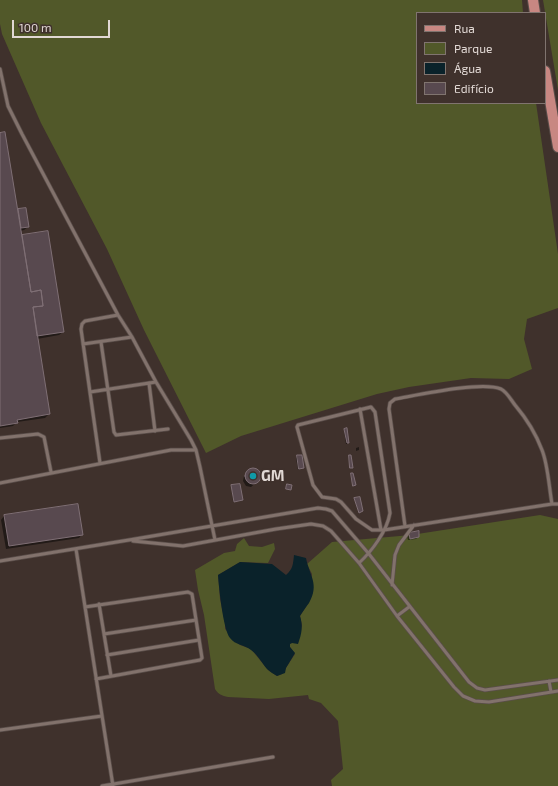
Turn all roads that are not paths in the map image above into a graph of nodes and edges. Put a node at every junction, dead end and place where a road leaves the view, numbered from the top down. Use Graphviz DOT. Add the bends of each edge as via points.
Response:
graph roads {
  1 [pos="533,0"];
  2 [pos="535,12"];
  3 [pos="0,69"];
  4 [pos="546,77"];
  5 [pos="558,148"];
  6 [pos="118,315"];
  7 [pos="132,337"];
  8 [pos="101,342"];
  9 [pos="83,344"];
  10 [pos="156,382"];
  11 [pos="149,383"];
  12 [pos="108,389"];
  13 [pos="90,392"];
  14 [pos="360,409"];
  15 [pos="168,429"];
  16 [pos="155,431"];
  17 [pos="0,438"];
  18 [pos="196,450"];
  19 [pos="100,463"];
  20 [pos="51,472"];
  21 [pos="0,483"];
  22 [pos="552,504"];
  23 [pos="558,504"];
  24 [pos="414,524"];
  25 [pos="212,525"];
  26 [pos="405,526"];
  27 [pos="382,530"];
  28 [pos="129,540"];
  29 [pos="215,540"];
  30 [pos="76,549"];
  31 [pos="368,554"];
  32 [pos="0,560"];
  33 [pos="359,563"];
  34 [pos="392,585"];
  35 [pos="99,604"];
  36 [pos="85,606"];
  37 [pos="409,607"];
  38 [pos="397,616"];
  39 [pos="196,620"];
  40 [pos="104,634"];
  41 [pos="199,640"];
  42 [pos="108,655"];
  43 [pos="111,676"];
  44 [pos="96,679"];
  45 [pos="558,680"];
  46 [pos="549,681"];
  47 [pos="558,691"];
  48 [pos="550,692"];
  49 [pos="102,716"];
  50 [pos="0,730"];
  51 [pos="273,757"];
  52 [pos="113,785"];
  53 [pos="102,786"];
  1 -- 2 [label="main road"];
  3 -- 6 [label="lane" via="8,106"];
  4 -- 5 [label="main road"];
  6 -- 7 [label="lane"];
  6 -- 9 [label="lane" via="85,321 81,329"];
  7 -- 8 [label="lane"];
  7 -- 10 [label="lane"];
  8 -- 9 [label="lane"];
  8 -- 12 [label="lane"];
  9 -- 13 [label="lane"];
  10 -- 11 [label="lane"];
  10 -- 18 [label="lane"];
  11 -- 12 [label="lane"];
  11 -- 16 [label="lane"];
  12 -- 13 [label="lane"];
  12 -- 16 [label="lane" via="116,435"];
  13 -- 19 [label="lane"];
  14 -- 27 [label="lane"];
  14 -- 27 [label="lane" via="371,407 375,412 390,513 388,522"];
  14 -- 27 [label="lane" via="297,427 313,485 322,497 336,499 361,523 372,530"];
  15 -- 16 [label="lane"];
  17 -- 20 [label="lane" via="41,435 44,437"];
  18 -- 19 [label="lane" via="171,450"];
  18 -- 25 [label="lane"];
  19 -- 20 [label="lane"];
  20 -- 21 [label="lane"];
  22 -- 23 [label="lane"];
  22 -- 24 [label="lane"];
  22 -- 26 [label="lane" via="542,451 505,392 500,389 474,387 456,389 395,399 390,403"];
  24 -- 26 [label="lane"];
  24 -- 34 [label="lane" via="395,554"];
  25 -- 28 [label="lane"];
  25 -- 29 [label="lane"];
  25 -- 31 [label="lane" via="318,508 326,509 332,511"];
  26 -- 27 [label="lane"];
  27 -- 31 [label="lane"];
  28 -- 29 [label="lane" via="183,546"];
  28 -- 30 [label="lane"];
  29 -- 33 [label="lane" via="311,524 323,526 331,531"];
  30 -- 32 [label="lane"];
  30 -- 36 [label="lane"];
  31 -- 33 [label="lane"];
  31 -- 34 [label="lane"];
  33 -- 38 [label="lane"];
  34 -- 37 [label="lane"];
  35 -- 36 [label="lane"];
  35 -- 39 [label="lane" via="188,592 192,594"];
  35 -- 40 [label="lane"];
  36 -- 44 [label="lane"];
  37 -- 38 [label="lane"];
  37 -- 46 [label="lane" via="469,682 477,688 496,690"];
  38 -- 48 [label="lane" via="462,696 475,701 489,702"];
  39 -- 40 [label="lane"];
  39 -- 41 [label="lane"];
  40 -- 42 [label="lane"];
  41 -- 42 [label="lane"];
  41 -- 43 [label="lane" via="202,658 200,660"];
  42 -- 43 [label="lane"];
  43 -- 44 [label="lane"];
  44 -- 49 [label="lane"];
  45 -- 46 [label="lane"];
  46 -- 48 [label="lane"];
  47 -- 48 [label="lane"];
  49 -- 50 [label="lane"];
  49 -- 52 [label="lane"];
  51 -- 52 [label="lane"];
  52 -- 53 [label="lane"];
}
